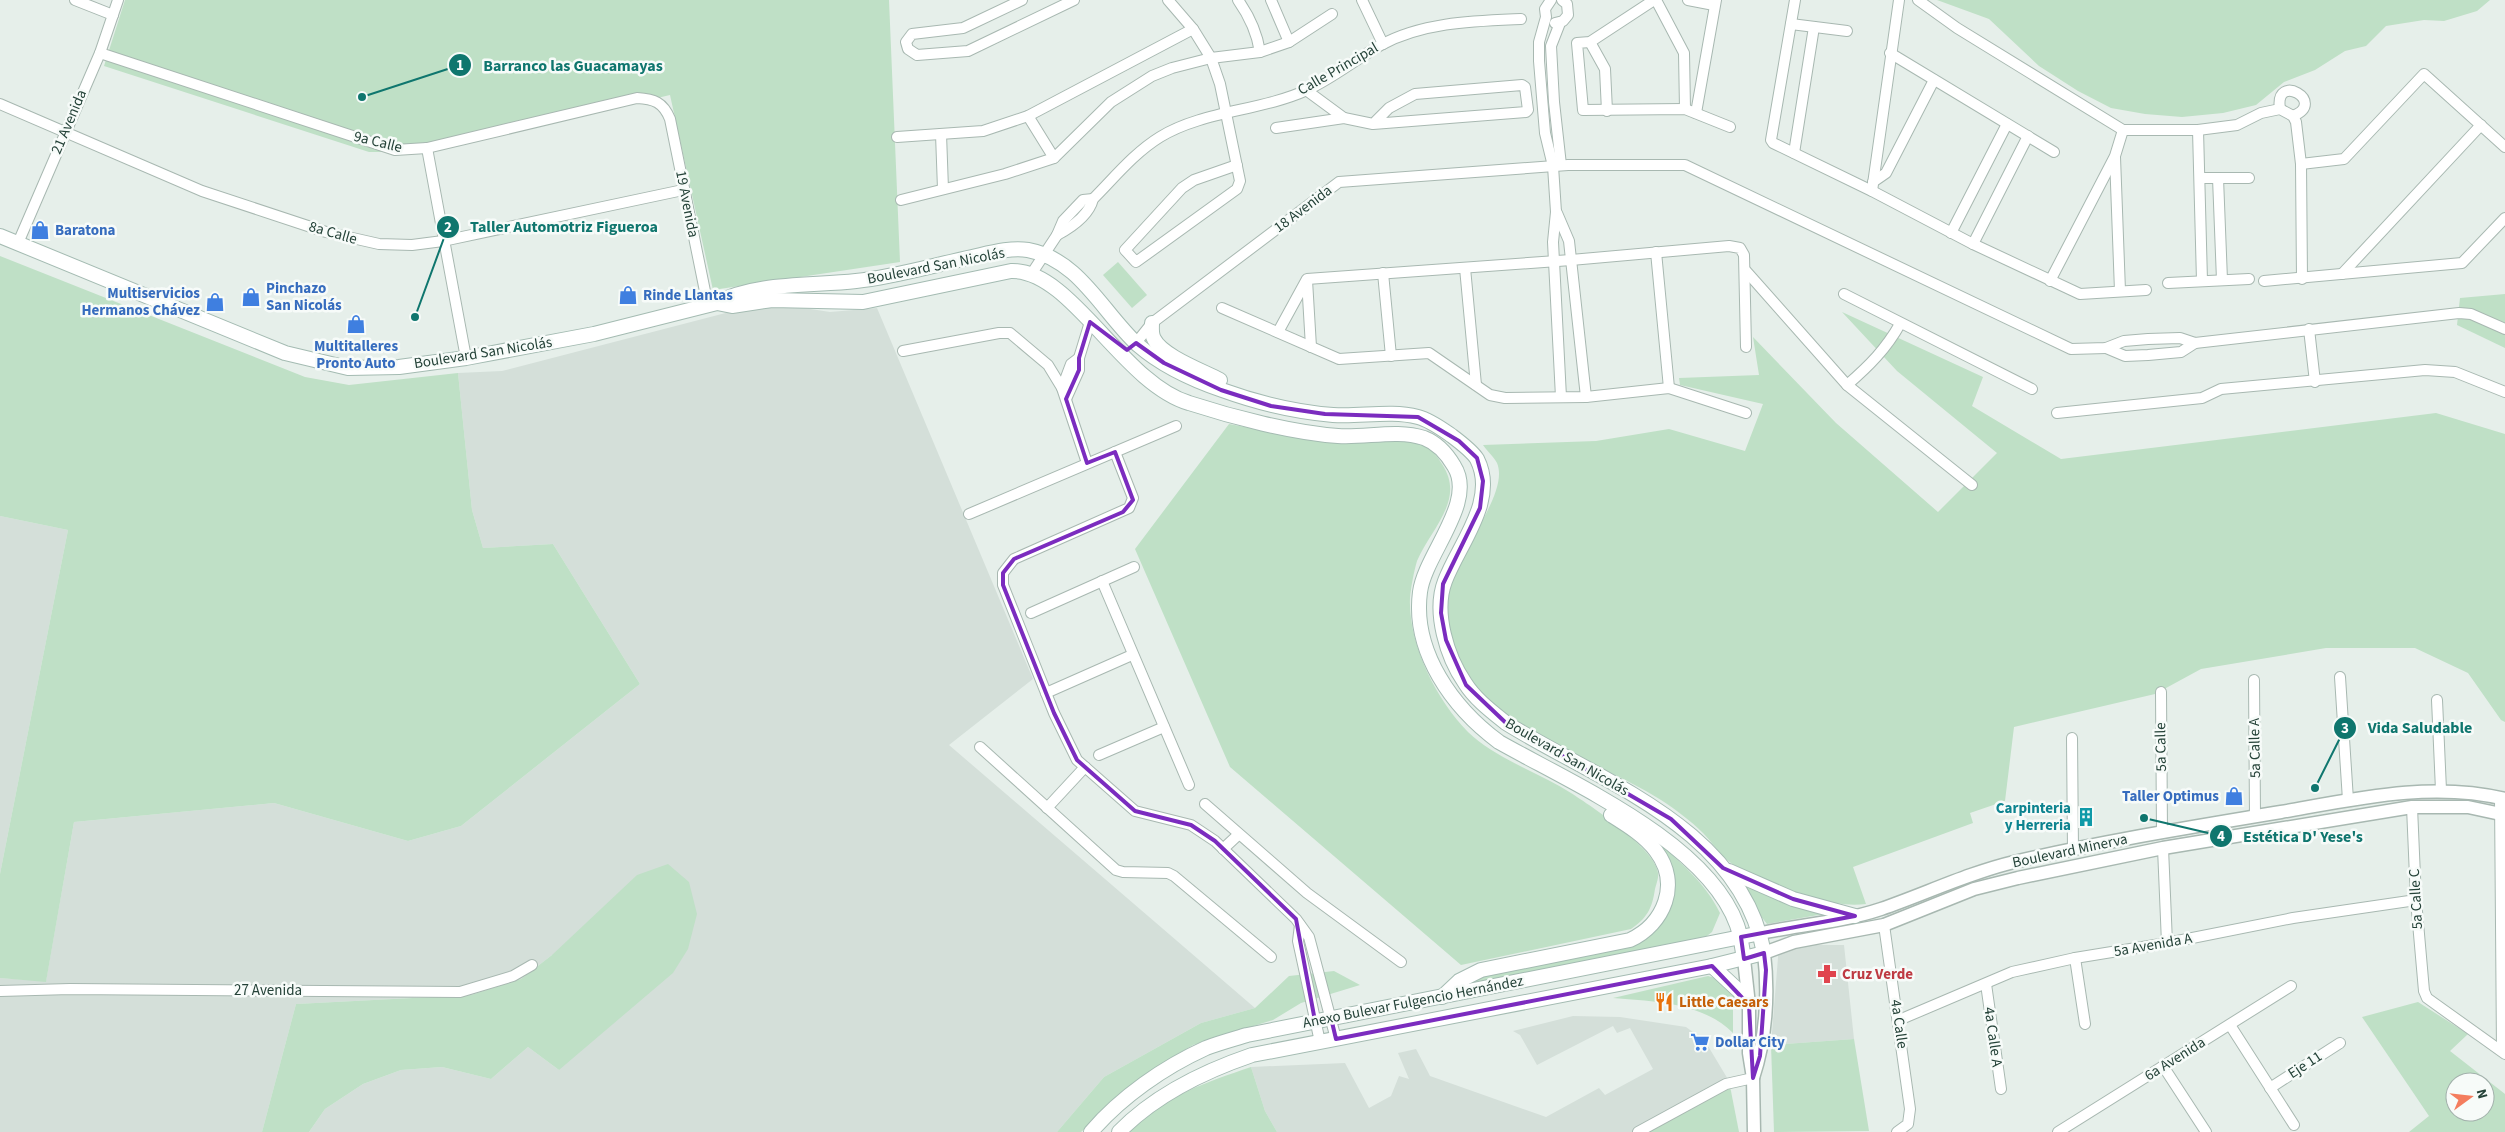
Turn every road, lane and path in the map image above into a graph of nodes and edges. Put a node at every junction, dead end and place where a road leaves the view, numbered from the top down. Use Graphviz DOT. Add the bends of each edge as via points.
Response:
graph roads {
  1 [pos="75,0"];
  2 [pos="118,0"];
  3 [pos="1022,0"];
  4 [pos="1050,0"];
  5 [pos="1074,0"];
  6 [pos="1168,0"];
  7 [pos="1238,0"];
  8 [pos="1271,0"];
  9 [pos="1362,0"];
  10 [pos="1551,0"];
  11 [pos="1655,0"];
  12 [pos="1688,0"];
  13 [pos="1795,0"];
  14 [pos="1899,0"];
  15 [pos="1918,0"];
  16 [pos="1564,1"];
  17 [pos="1715,3"];
  18 [pos="1056,10"];
  19 [pos="1332,14"];
  20 [pos="113,15"];
  21 [pos="1546,17"];
  22 [pos="1521,19"];
  23 [pos="1560,23"];
  24 [pos="1791,24"];
  25 [pos="1814,27"];
  26 [pos="1193,29"];
  27 [pos="1847,31"];
  28 [pos="1289,42"];
  29 [pos="1590,42"];
  30 [pos="1383,44"];
  31 [pos="1260,52"];
  32 [pos="100,53"];
  33 [pos="1890,53"];
  34 [pos="1211,58"];
  35 [pos="1934,80"];
  36 [pos="1306,90"];
  37 [pos="0,104"];
  38 [pos="661,104"];
  39 [pos="1685,109"];
  40 [pos="2280,109"];
  41 [pos="1607,111"];
  42 [pos="1696,113"];
  43 [pos="1226,115"];
  44 [pos="1028,116"];
  45 [pos="2293,116"];
  46 [pos="1344,118"];
  47 [pos="1372,124"];
  48 [pos="2007,124"];
  49 [pos="2481,124"];
  50 [pos="1730,127"];
  51 [pos="1276,128"];
  52 [pos="2123,130"];
  53 [pos="2198,130"];
  54 [pos="64,134"];
  55 [pos="941,134"];
  56 [pos="2028,136"];
  57 [pos="897,137"];
  58 [pos="2505,147"];
  59 [pos="427,148"];
  60 [pos="2054,152"];
  61 [pos="1794,153"];
  62 [pos="2115,156"];
  63 [pos="1054,158"];
  64 [pos="2301,164"];
  65 [pos="1237,165"];
  66 [pos="1561,165"];
  67 [pos="2200,178"];
  68 [pos="2218,178"];
  69 [pos="2249,178"];
  70 [pos="1872,186"];
  71 [pos="683,190"];
  72 [pos="943,190"];
  73 [pos="901,200"];
  74 [pos="1556,212"];
  75 [pos="2505,218"];
  76 [pos="1952,233"];
  77 [pos="0,236"];
  78 [pos="443,241"];
  79 [pos="18,243"];
  80 [pos="1973,244"];
  81 [pos="1656,252"];
  82 [pos="1044,254"];
  83 [pos="1571,260"];
  84 [pos="1554,262"];
  85 [pos="1465,268"];
  86 [pos="1746,271"];
  87 [pos="1032,273"];
  88 [pos="1383,273"];
  89 [pos="2342,274"];
  90 [pos="1307,278"];
  91 [pos="2249,279"];
  92 [pos="2302,279"];
  93 [pos="2222,280"];
  94 [pos="2050,281"];
  95 [pos="2202,281"];
  96 [pos="2264,281"];
  97 [pos="2168,284"];
  98 [pos="2146,290"];
  99 [pos="2120,291"];
  100 [pos="1844,294"];
  101 [pos="712,304"];
  102 [pos="1222,308"];
  103 [pos="1152,323"];
  104 [pos="1900,324"];
  105 [pos="1093,325"];
  106 [pos="2309,329"];
  107 [pos="2505,329"];
  108 [pos="1278,332"];
  109 [pos="2195,342"];
  110 [pos="1136,343"];
  111 [pos="1311,347"];
  112 [pos="1746,347"];
  113 [pos="2106,348"];
  114 [pos="903,351"];
  115 [pos="1391,356"];
  116 [pos="466,358"];
  117 [pos="1078,358"];
  118 [pos="2315,382"];
  119 [pos="1847,384"];
  120 [pos="1476,386"];
  121 [pos="1062,388"];
  122 [pos="1669,388"];
  123 [pos="2032,389"];
  124 [pos="2505,392"];
  125 [pos="1561,396"];
  126 [pos="1586,397"];
  127 [pos="1066,399"];
  128 [pos="1746,413"];
  129 [pos="1325,414"];
  130 [pos="2057,414"];
  131 [pos="1176,426"];
  132 [pos="1115,452"];
  133 [pos="1087,464"];
  134 [pos="1972,485"];
  135 [pos="969,514"];
  136 [pos="1134,567"];
  137 [pos="1102,581"];
  138 [pos="1031,613"];
  139 [pos="1132,655"];
  140 [pos="2340,677"];
  141 [pos="2254,680"];
  142 [pos="2161,692"];
  143 [pos="1046,693"];
  144 [pos="2437,700"];
  145 [pos="1164,727"];
  146 [pos="2072,738"];
  147 [pos="980,747"];
  148 [pos="1099,755"];
  149 [pos="1085,767"];
  150 [pos="1566,779"];
  151 [pos="1189,785"];
  152 [pos="2441,790"];
  153 [pos="2502,798"];
  154 [pos="2348,800"];
  155 [pos="1205,804"];
  156 [pos="2412,807"];
  157 [pos="1047,808"];
  158 [pos="2503,815"];
  159 [pos="2255,816"];
  160 [pos="2162,832"];
  161 [pos="1238,835"];
  162 [pos="2163,848"];
  163 [pos="1223,849"];
  164 [pos="2073,850"];
  165 [pos="1723,868"];
  166 [pos="2416,900"];
  167 [pos="1855,916"];
  168 [pos="1300,925"];
  169 [pos="1884,925"];
  170 [pos="1761,933"];
  171 [pos="1740,937"];
  172 [pos="2167,943"];
  173 [pos="1764,953"];
  174 [pos="1271,957"];
  175 [pos="2075,958"];
  176 [pos="1744,959"];
  177 [pos="1401,962"];
  178 [pos="532,965"];
  179 [pos="1712,966"];
  180 [pos="1986,984"];
  181 [pos="2292,986"];
  182 [pos="0,992"];
  183 [pos="1442,997"];
  184 [pos="1749,1005"];
  185 [pos="1331,1018"];
  186 [pos="1899,1020"];
  187 [pos="1316,1021"];
  188 [pos="2085,1024"];
  189 [pos="2230,1025"];
  190 [pos="1336,1039"];
  191 [pos="1320,1042"];
  192 [pos="2340,1043"];
  193 [pos="2503,1053"];
  194 [pos="2164,1066"];
  195 [pos="1753,1078"];
  196 [pos="2270,1088"];
  197 [pos="2001,1090"];
  198 [pos="2294,1125"];
  199 [pos="1091,1132"];
  200 [pos="1119,1132"];
  201 [pos="1638,1132"];
  202 [pos="1754,1132"];
  203 [pos="1897,1132"];
  204 [pos="2058,1132"];
  205 [pos="2206,1132"];
  1 -- 20 [label="street"];
  2 -- 20 [label="street, 21 Avenida"];
  3 -- 18 [label="street" via="962,28 912,34 906,42 908,49 917,55 968,51"];
  4 -- 18 [label="street"];
  5 -- 18 [label="street"];
  6 -- 26 [label="street"];
  7 -- 31 [label="street" via="1248,15"];
  8 -- 28 [label="street"];
  9 -- 30 [label="street"];
  10 -- 21 [label="street" via="1544,9"];
  11 -- 29 [label="street"];
  11 -- 39 [label="street" via="1684,53"];
  12 -- 17 [label="street"];
  13 -- 24 [label="street"];
  14 -- 33 [label="street"];
  15 -- 52 [label="street" via="1957,28"];
  16 -- 23 [label="street" via="1568,15"];
  17 -- 42 [label="street"];
  19 -- 28 [label="street"];
  20 -- 32 [label="street, 21 Avenida"];
  21 -- 23 [label="street"];
  21 -- 66 [label="street" via="1538,61 1545,132"];
  22 -- 30 [label="street, Calle Principal" via="1440,25"];
  23 -- 66 [label="street" via="1551,46"];
  24 -- 25 [label="street"];
  24 -- 61 [label="street" via="1771,140"];
  25 -- 27 [label="street"];
  25 -- 61 [label="street"];
  26 -- 34 [label="street"];
  26 -- 44 [label="street"];
  28 -- 31 [label="street"];
  29 -- 41 [label="street" via="1604,69"];
  29 -- 41 [label="street" via="1577,43 1582,108 1584,111"];
  30 -- 36 [label="street, Calle Principal"];
  31 -- 34 [label="street"];
  32 -- 54 [label="street, 21 Avenida"];
  32 -- 59 [label="street, 9a Calle" via="382,146 405,150"];
  33 -- 35 [label="street"];
  33 -- 70 [label="street"];
  34 -- 43 [label="street"];
  34 -- 63 [label="street" via="1172,68 1130,88 1111,102"];
  35 -- 48 [label="street"];
  35 -- 70 [label="street" via="1886,173"];
  36 -- 43 [label="street, Calle Principal"];
  36 -- 46 [label="street"];
  37 -- 54 [label="street, 8a Calle"];
  38 -- 59 [label="street, 9a Calle" via="637,98"];
  38 -- 71 [label="street, 19 Avenida" via="670,119"];
  39 -- 41 [label="street"];
  39 -- 42 [label="street"];
  40 -- 45 [label="street"];
  40 -- 45 [label="street" via="2282,95 2295,90 2305,100 2300,114"];
  40 -- 53 [label="street" via="2261,113 2237,125"];
  42 -- 50 [label="street"];
  43 -- 65 [label="street"];
  43 -- 82 [label="street, Calle Principal" via="1187,124 1160,137 1093,198 1083,200 1063,221 1058,235"];
  44 -- 55 [label="street" via="982,131"];
  44 -- 63 [label="street"];
  45 -- 64 [label="street"];
  46 -- 47 [label="street"];
  46 -- 51 [label="street"];
  47 -- 47 [label="street" via="1389,108 1416,94 1525,87 1526,112"];
  48 -- 56 [label="street"];
  48 -- 76 [label="street"];
  49 -- 58 [label="street"];
  49 -- 64 [label="street" via="2424,74 2344,159"];
  49 -- 89 [label="street"];
  52 -- 53 [label="street"];
  52 -- 62 [label="street"];
  53 -- 67 [label="street"];
  54 -- 78 [label="street, 8a Calle" via="202,191 326,232 379,244 412,245"];
  54 -- 79 [label="street, 21 Avenida"];
  55 -- 57 [label="street"];
  55 -- 72 [label="street"];
  56 -- 60 [label="street"];
  56 -- 80 [label="street"];
  59 -- 78 [label="street"];
  61 -- 70 [label="street"];
  62 -- 94 [label="street"];
  62 -- 99 [label="street"];
  63 -- 72 [label="street"];
  64 -- 92 [label="street"];
  65 -- 65 [label="street" via="1240,177 1237,188 1136,262 1125,250 1182,188 1194,180"];
  66 -- 74 [label="street"];
  66 -- 103 [label="street, 18 Avenida" via="1339,182"];
  66 -- 113 [label="street, 18 Avenida" via="1685,165 2071,349"];
  67 -- 68 [label="street"];
  67 -- 95 [label="street"];
  68 -- 69 [label="street"];
  68 -- 93 [label="street"];
  70 -- 76 [label="street"];
  71 -- 78 [label="street, 8a Calle"];
  71 -- 101 [label="street, 19 Avenida"];
  72 -- 73 [label="street"];
  74 -- 83 [label="street" via="1569,241"];
  74 -- 84 [label="street"];
  75 -- 89 [label="street" via="2462,263"];
  76 -- 80 [label="street"];
  77 -- 79 [label="main road, Boulevard San Nicolás"];
  78 -- 116 [label="street"];
  79 -- 116 [label="main road, Boulevard San Nicolás" via="285,353 348,368 399,367"];
  80 -- 94 [label="street"];
  81 -- 83 [label="street"];
  81 -- 86 [label="street" via="1729,246 1740,248"];
  81 -- 122 [label="street"];
  82 -- 87 [label="street, Calle Principal"];
  82 -- 101 [label="main road, Boulevard San Nicolás" via="1023,250 992,252 858,281 731,295"];
  82 -- 110 [label="main road, Boulevard San Nicolás" via="1082,281"];
  83 -- 84 [label="street"];
  83 -- 126 [label="street"];
  84 -- 85 [label="street"];
  84 -- 125 [label="street"];
  85 -- 88 [label="street"];
  85 -- 120 [label="street"];
  86 -- 112 [label="street"];
  86 -- 119 [label="street"];
  87 -- 101 [label="main road, Boulevard San Nicolás" via="1011,271 863,302 772,300 732,306"];
  87 -- 105 [label="main road, Boulevard San Nicolás" via="1070,301"];
  88 -- 90 [label="street"];
  88 -- 115 [label="street"];
  89 -- 92 [label="street"];
  90 -- 108 [label="street"];
  90 -- 111 [label="street"];
  91 -- 93 [label="street"];
  92 -- 96 [label="street"];
  93 -- 95 [label="street"];
  94 -- 99 [label="street" via="2080,294"];
  95 -- 97 [label="street"];
  98 -- 99 [label="street"];
  100 -- 104 [label="street"];
  101 -- 116 [label="main road, Boulevard San Nicolás" via="594,334"];
  102 -- 108 [label="street"];
  103 -- 110 [label="street, 18 Avenida"];
  103 -- 129 [label="main road" via="1152,334 1158,344 1191,366 1222,381"];
  104 -- 119 [label="street" via="1871,365"];
  104 -- 123 [label="street"];
  105 -- 110 [label="main road" via="1123,347"];
  105 -- 117 [label="street"];
  105 -- 150 [label="main road, Boulevard San Nicolás" via="1142,376 1186,402 1305,432 1338,436 1402,434 1424,438 1442,449 1456,468 1460,487 1457,508 1430,560 1420,591 1419,616 1425,645 1445,688 1479,727 1499,742"];
  106 -- 107 [label="street" via="2459,313 2471,314"];
  106 -- 109 [label="street"];
  106 -- 118 [label="street"];
  108 -- 111 [label="street"];
  109 -- 113 [label="street" via="2180,338 2148,339 2124,341"];
  109 -- 113 [label="street" via="2181,352 2148,355 2125,356"];
  110 -- 129 [label="main road, Boulevard San Nicolás" via="1164,363 1221,390 1271,406"];
  111 -- 115 [label="street" via="1339,359"];
  114 -- 121 [label="street" via="1010,333 1048,365"];
  115 -- 120 [label="street" via="1431,354"];
  117 -- 121 [label="street" via="1071,364"];
  117 -- 127 [label="street" via="1079,370"];
  118 -- 124 [label="street" via="2425,370 2455,372"];
  118 -- 130 [label="street" via="2221,389 2202,398"];
  119 -- 134 [label="street"];
  120 -- 125 [label="street" via="1490,395 1505,398"];
  121 -- 127 [label="street"];
  122 -- 126 [label="street"];
  122 -- 128 [label="street"];
  125 -- 126 [label="street"];
  127 -- 133 [label="street"];
  129 -- 165 [label="main road, Boulevard San Nicolás" via="1418,417 1459,441 1476,458 1483,481 1480,508 1443,584 1441,613 1454,664 1466,685 1506,723 1671,819"];
  131 -- 132 [label="street"];
  132 -- 133 [label="street"];
  132 -- 143 [label="street" via="1133,498 1129,508 1014,560 1003,573 1003,586"];
  133 -- 135 [label="street"];
  136 -- 137 [label="street"];
  137 -- 138 [label="street"];
  137 -- 139 [label="street"];
  139 -- 143 [label="street"];
  139 -- 145 [label="street"];
  140 -- 154 [label="street"];
  141 -- 159 [label="street, 5a Calle A"];
  142 -- 160 [label="street, 5a Calle"];
  143 -- 149 [label="street" via="1072,752"];
  144 -- 152 [label="street"];
  145 -- 148 [label="street"];
  145 -- 151 [label="street"];
  146 -- 164 [label="street"];
  147 -- 157 [label="street"];
  149 -- 157 [label="street"];
  149 -- 163 [label="street" via="1135,811 1191,825"];
  150 -- 171 [label="main road, Boulevard San Nicolás" via="1649,827 1693,864 1718,890 1731,911"];
  150 -- 183 [label="main road" via="1591,804 1626,824 1656,851 1665,869 1668,889 1660,915 1642,934 1630,940 1481,970 1459,981"];
  152 -- 153 [label="street, Boulevard Minerva"];
  152 -- 154 [label="street, Boulevard Minerva"];
  153 -- 158 [label="street"];
  154 -- 159 [label="street, Boulevard Minerva"];
  155 -- 161 [label="street"];
  156 -- 158 [label="street, Boulevard Minerva" via="2468,807"];
  156 -- 162 [label="street, Boulevard Minerva"];
  156 -- 166 [label="street, 5a Calle C"];
  157 -- 174 [label="street" via="1116,870 1174,876"];
  158 -- 193 [label="street"];
  159 -- 160 [label="street, Boulevard Minerva"];
  160 -- 164 [label="street, Boulevard Minerva"];
  161 -- 163 [label="street"];
  161 -- 177 [label="street" via="1307,893"];
  162 -- 169 [label="street, Boulevard Minerva" via="1974,890"];
  162 -- 172 [label="street"];
  163 -- 168 [label="street"];
  164 -- 167 [label="street, Boulevard Minerva" via="1970,875"];
  165 -- 167 [label="main road" via="1793,899"];
  165 -- 170 [label="main road, Boulevard San Nicolás" via="1747,901"];
  166 -- 172 [label="street, 5a Avenida A" via="2293,918"];
  166 -- 193 [label="street, 5a Calle C" via="2427,998"];
  167 -- 170 [label="street, Boulevard Minerva"];
  168 -- 185 [label="street" via="1309,937"];
  168 -- 187 [label="street" via="1298,941"];
  169 -- 173 [label="street, Boulevard Minerva" via="1794,942"];
  169 -- 186 [label="street, 4a Calle"];
  170 -- 171 [label="main road, Anexo Bulevar Fulgencio Hernández"];
  170 -- 173 [label="main road, Boulevard San Nicolás"];
  171 -- 176 [label="main road, Boulevard San Nicolás"];
  171 -- 183 [label="main road, Anexo Bulevar Fulgencio Hernández"];
  172 -- 175 [label="street, 5a Avenida A"];
  173 -- 176 [label="main road, Anexo Bulevar Fulgencio Hernández"];
  173 -- 195 [label="street" via="1765,1012 1760,1056"];
  175 -- 180 [label="street, 5a Avenida A" via="2012,972"];
  175 -- 188 [label="street"];
  176 -- 179 [label="main road, Anexo Bulevar Fulgencio Hernández"];
  176 -- 184 [label="street"];
  178 -- 182 [label="street, 27 Avenida" via="513,976 460,992 80,989"];
  179 -- 184 [label="main road"];
  179 -- 190 [label="main road, Anexo Bulevar Fulgencio Hernández"];
  180 -- 186 [label="street, 5a Avenida A"];
  180 -- 197 [label="street, 4a Calle A"];
  181 -- 189 [label="street, 6a Avenida"];
  183 -- 185 [label="main road, Anexo Bulevar Fulgencio Hernández"];
  184 -- 195 [label="street" via="1749,1053"];
  185 -- 187 [label="main road, Anexo Bulevar Fulgencio Hernández"];
  185 -- 190 [label="street"];
  186 -- 203 [label="street, 4a Calle" via="1910,1109 1908,1124"];
  187 -- 191 [label="street"];
  187 -- 199 [label="main road, Anexo Bulevar Fulgencio Hernández" via="1247,1035 1207,1048 1160,1074 1106,1115"];
  189 -- 194 [label="street, 6a Avenida"];
  189 -- 196 [label="street"];
  190 -- 191 [label="main road, Anexo Bulevar Fulgencio Hernández"];
  191 -- 200 [label="main road, Anexo Bulevar Fulgencio Hernández" via="1252,1056 1215,1068 1171,1092"];
  192 -- 196 [label="street, Eje 11"];
  194 -- 204 [label="street, 6a Avenida"];
  194 -- 205 [label="street"];
  195 -- 201 [label="street" via="1726,1084"];
  195 -- 202 [label="street"];
  196 -- 198 [label="street"];
}
